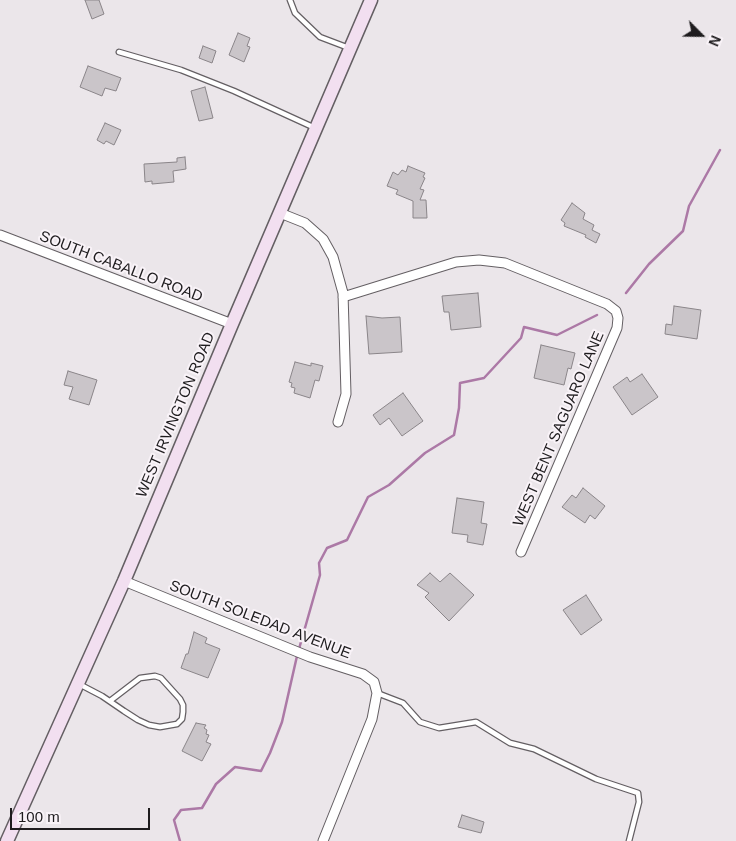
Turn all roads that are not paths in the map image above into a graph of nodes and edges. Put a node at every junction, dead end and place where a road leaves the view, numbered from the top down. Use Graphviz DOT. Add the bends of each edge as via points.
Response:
graph roads {
  1 [pos="290,0"];
  2 [pos="371,0"];
  3 [pos="350,49"];
  4 [pos="119,52"];
  5 [pos="316,129"];
  6 [pos="280,213"];
  7 [pos="0,235"];
  8 [pos="343,297"];
  9 [pos="232,324"];
  10 [pos="338,422"];
  11 [pos="521,552"];
  12 [pos="124,581"];
  13 [pos="78,683"];
  14 [pos="377,693"];
  15 [pos="110,701"];
  16 [pos="5,837"];
  17 [pos="323,841"];
  18 [pos="629,841"];
  1 -- 3 [label="lane" via="295,13 320,37"];
  2 -- 3 [label="main road, WEST IRVINGTON ROAD"];
  3 -- 5 [label="main road, WEST IRVINGTON ROAD"];
  4 -- 5 [label="lane" via="234,90"];
  5 -- 6 [label="main road, WEST IRVINGTON ROAD"];
  6 -- 8 [label="street" via="305,223 323,239 333,257"];
  6 -- 9 [label="main road, WEST IRVINGTON ROAD"];
  7 -- 9 [label="street, SOUTH CABALLO ROAD"];
  8 -- 10 [label="street" via="346,394"];
  8 -- 11 [label="street, WEST BENT SAGUARO LANE" via="456,262 479,260 505,263 612,307 618,315 617,328"];
  9 -- 12 [label="main road, WEST IRVINGTON ROAD"];
  12 -- 13 [label="main road, WEST IRVINGTON ROAD"];
  12 -- 14 [label="street, SOUTH SOLEDAD AVENUE" via="310,657 363,674 374,682"];
  13 -- 15 [label="lane"];
  13 -- 16 [label="main road, WEST IRVINGTON ROAD"];
  14 -- 17 [label="street" via="372,719"];
  14 -- 18 [label="lane" via="403,703 420,722 438,728 476,722 510,743 638,794"];
  15 -- 15 [label="lane" via="138,720 160,727 177,724 182,719 180,699 161,678 154,676 140,678"];
}
